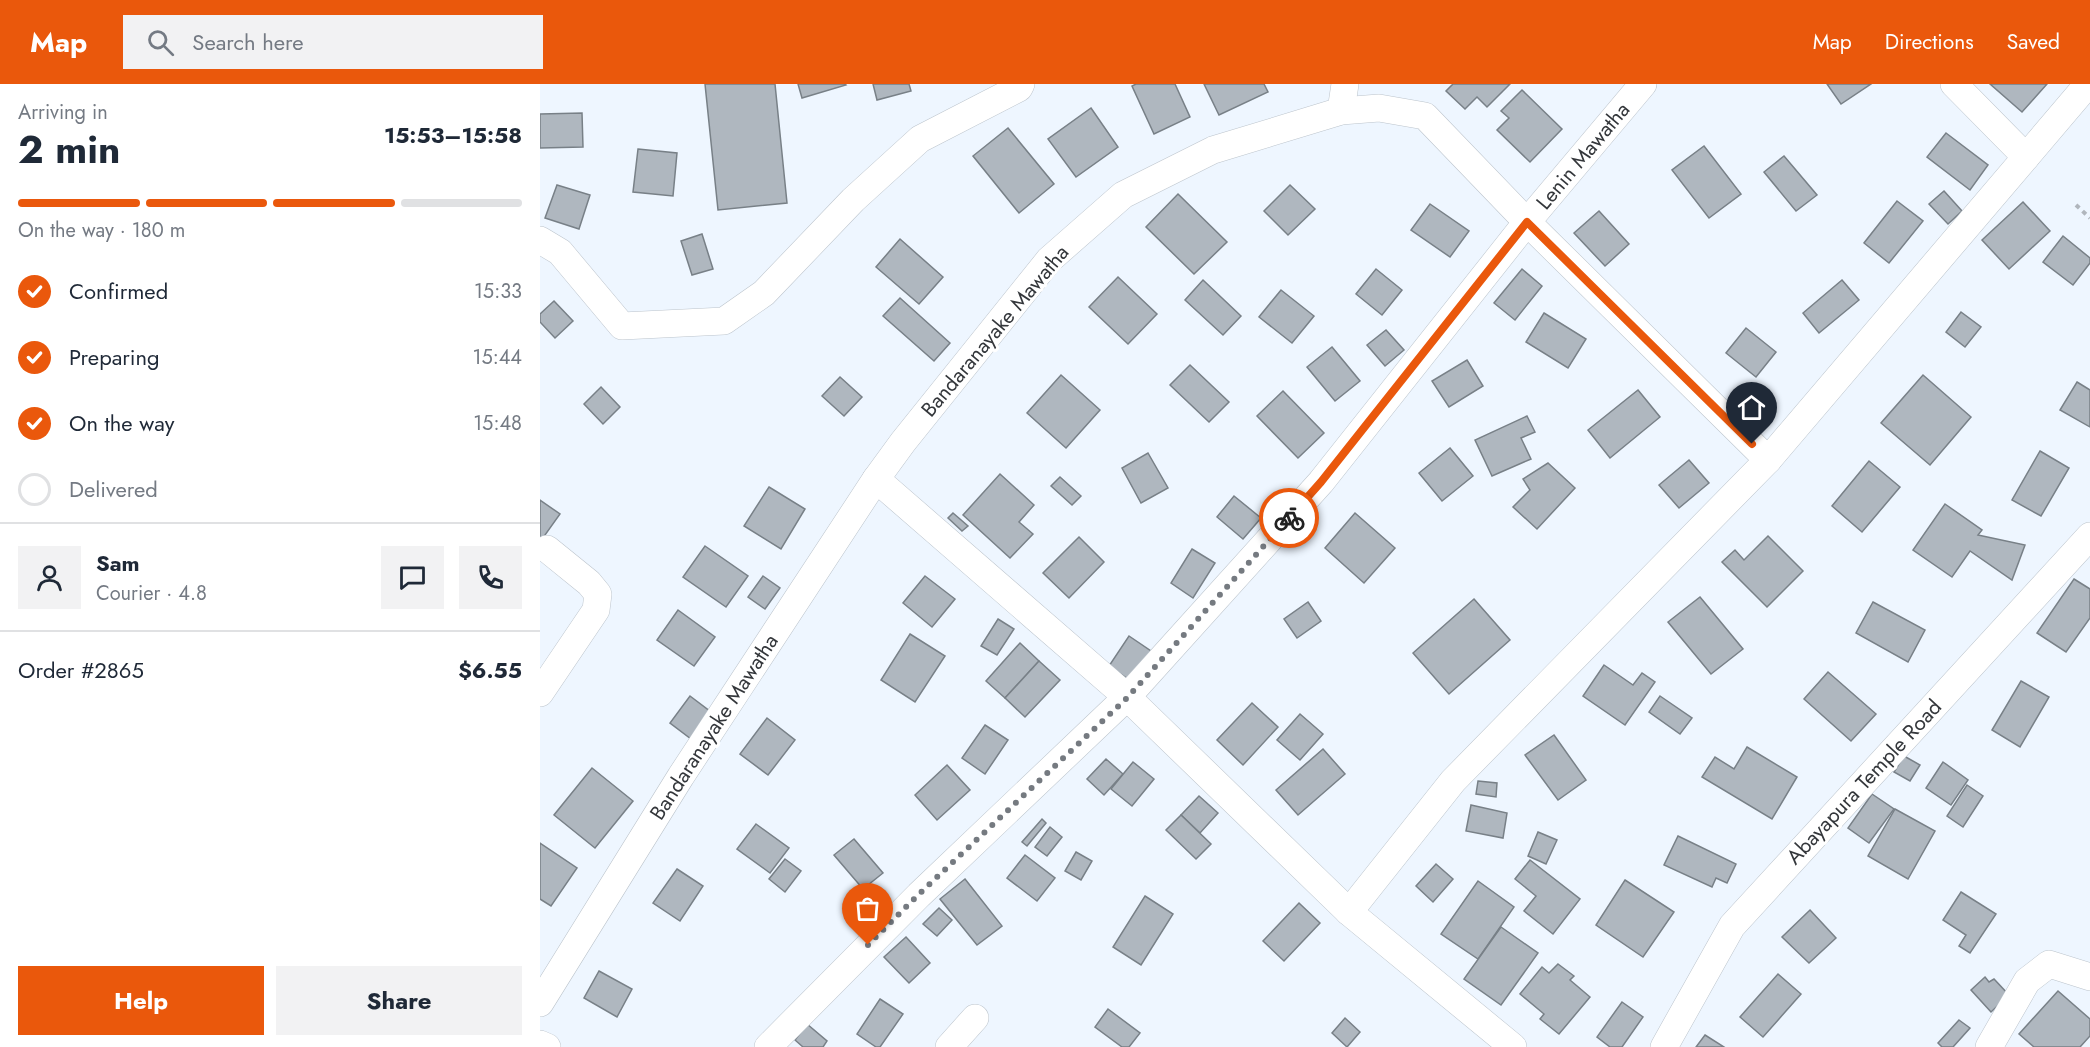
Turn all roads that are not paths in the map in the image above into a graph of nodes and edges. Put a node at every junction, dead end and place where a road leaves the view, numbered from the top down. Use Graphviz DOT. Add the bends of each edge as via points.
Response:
graph roads {
  1 [pos="1021,84"];
  2 [pos="1344,84"];
  3 [pos="1643,84"];
  4 [pos="1954,84"];
  5 [pos="2088,84"];
  6 [pos="1341,111"];
  7 [pos="2026,157"];
  8 [pos="1527,222"];
  9 [pos="540,240"];
  10 [pos="1768,460"];
  11 [pos="876,479"];
  12 [pos="2090,536"];
  13 [pos="547,549"];
  14 [pos="540,693"];
  15 [pos="1127,698"];
  16 [pos="1349,912"];
  17 [pos="2090,977"];
  18 [pos="540,1003"];
  19 [pos="975,1018"];
  20 [pos="540,1044"];
  21 [pos="547,1047"];
  22 [pos="768,1047"];
  23 [pos="949,1047"];
  24 [pos="1513,1047"];
  25 [pos="1664,1047"];
  26 [pos="1989,1047"];
  1 -- 9 [label="street" via="920,139 853,200 764,293 724,321 622,326 560,252"];
  2 -- 6 [label="street"];
  3 -- 8 [label="street, Lenin Mawatha"];
  4 -- 7 [label="street"];
  5 -- 7 [label="street"];
  6 -- 8 [label="street, Bandaranayake Mawatha" via="1379,108 1425,116"];
  6 -- 11 [label="street, Bandaranayake Mawatha" via="1213,150 1123,195 1049,260"];
  7 -- 10 [label="street"];
  8 -- 10 [label="street, Bandaranayake Mawatha"];
  8 -- 15 [label="street, Lenin Mawatha" via="1321,482"];
  10 -- 16 [label="street" via="1453,781"];
  11 -- 15 [label="street"];
  11 -- 18 [label="street, Bandaranayake Mawatha" via="681,776"];
  12 -- 25 [label="street, Abayapura Temple Road" via="1732,926"];
  13 -- 14 [label="street" via="598,594 596,610"];
  15 -- 16 [label="street"];
  15 -- 22 [label="street, Lenin Mawatha" via="918,895"];
  16 -- 24 [label="street"];
  17 -- 26 [label="street" via="2049,964 2027,981"];
  19 -- 23 [label="street"];
  20 -- 21 [label="street"];
}
